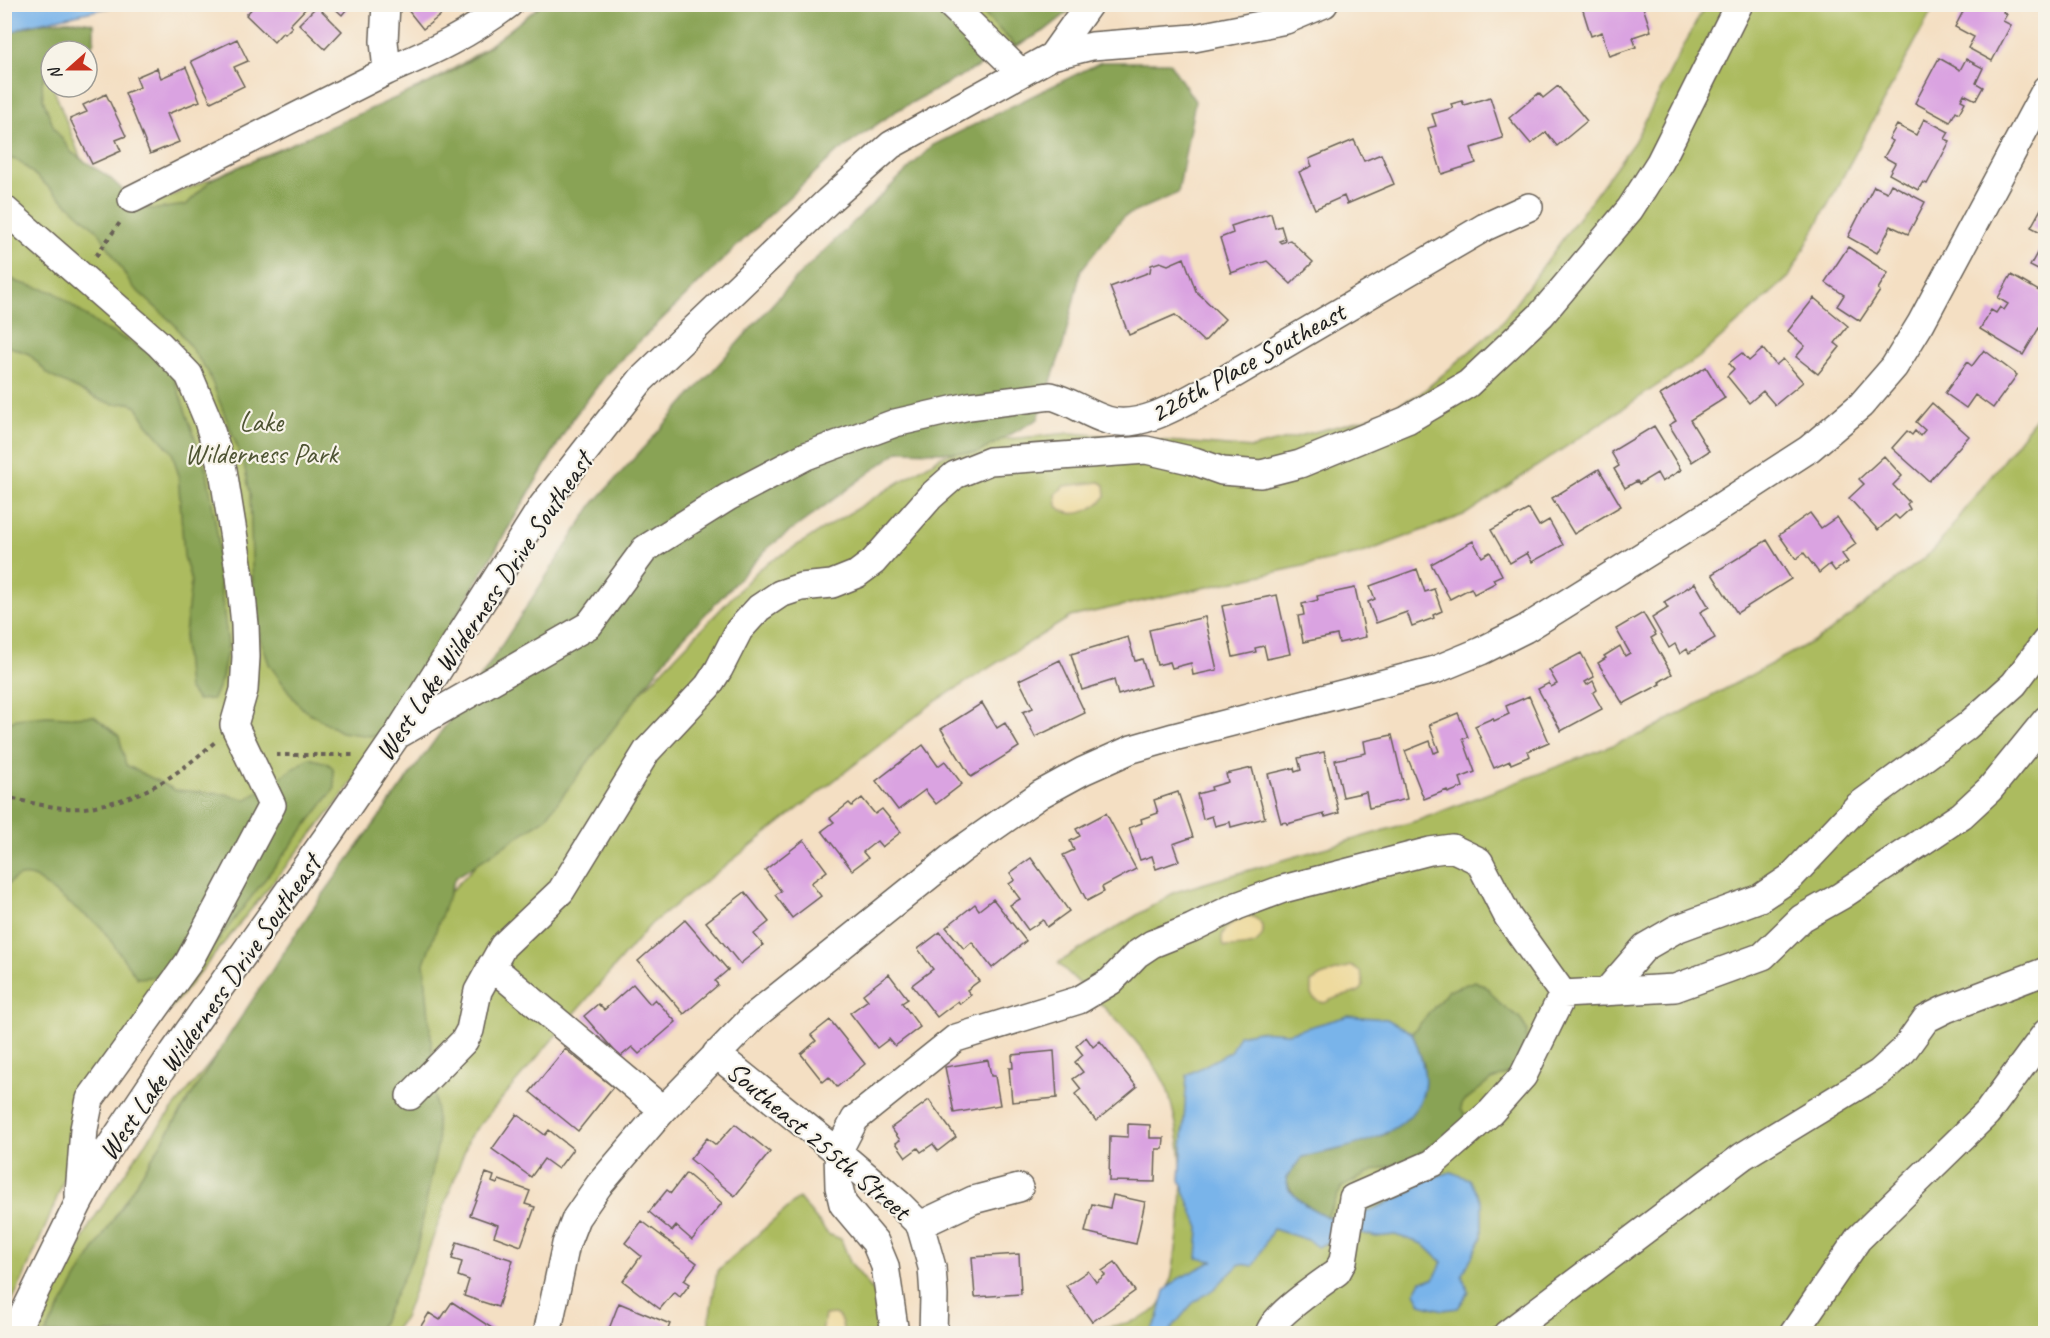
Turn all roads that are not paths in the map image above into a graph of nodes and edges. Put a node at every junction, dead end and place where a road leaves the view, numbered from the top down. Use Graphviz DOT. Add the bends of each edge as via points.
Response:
graph roads {
  1 [pos="386,4"];
  2 [pos="509,4"];
  3 [pos="950,4"];
  4 [pos="1089,4"];
  5 [pos="1324,4"];
  6 [pos="1739,4"];
  7 [pos="1052,56"];
  8 [pos="387,71"];
  9 [pos="1021,73"];
  10 [pos="2046,89"];
  11 [pos="132,199"];
  12 [pos="1530,207"];
  13 [pos="4,209"];
  14 [pos="2046,641"];
  15 [pos="2046,720"];
  16 [pos="390,745"];
  17 [pos="491,966"];
  18 [pos="2046,971"];
  19 [pos="1606,992"];
  20 [pos="1563,994"];
  21 [pos="2046,1033"];
  22 [pos="716,1054"];
  23 [pos="410,1096"];
  24 [pos="663,1110"];
  25 [pos="838,1152"];
  26 [pos="1019,1188"];
  27 [pos="78,1204"];
  28 [pos="920,1225"];
  29 [pos="14,1334"];
  30 [pos="547,1334"];
  31 [pos="895,1334"];
  32 [pos="933,1334"];
  33 [pos="1269,1334"];
  34 [pos="1507,1334"];
  35 [pos="1793,1334"];
  1 -- 8 [label="street"];
  2 -- 8 [label="street" via="479,27"];
  3 -- 9 [label="street"];
  4 -- 7 [label="street, West Lake Wilderness Drive Southeast"];
  5 -- 7 [label="street" via="1287,20 1194,38 1092,46"];
  6 -- 17 [label="street" via="1660,162 1630,209 1541,315 1468,384 1407,420 1300,464 1261,474 1222,471 1146,450 990,461 955,475 857,574 832,584 780,594 759,608 740,630 708,686 647,751 561,891 502,946"];
  7 -- 9 [label="street, West Lake Wilderness Drive Southeast"];
  8 -- 11 [label="street"];
  9 -- 16 [label="street, West Lake Wilderness Drive Southeast" via="891,145 641,380 543,505"];
  10 -- 22 [label="street" via="1894,368 1861,405 1809,449 1525,629 1480,651 1435,670 1132,749 1041,794 962,850 754,1016"];
  12 -- 16 [label="street, 226th Place Southeast" via="1485,227 1219,383 1137,422 1106,420 1051,396 969,406 895,423 806,456 728,497 645,549 589,625"];
  13 -- 27 [label="street" via="159,344 189,375 223,470 245,625 244,690 234,725 272,805 188,963 90,1099"];
  14 -- 19 [label="street" via="2014,684 1966,727 1858,806 1790,878 1760,898 1676,929 1645,947"];
  15 -- 19 [label="street" via="1989,789 1962,815 1802,918 1763,956 1675,988"];
  16 -- 27 [label="street, West Lake Wilderness Drive Southeast" via="166,1063 105,1154"];
  17 -- 23 [label="street" via="478,991 464,1041"];
  17 -- 24 [label="street"];
  18 -- 34 [label="street" via="1926,1020 1903,1052 1880,1073 1743,1156"];
  19 -- 20 [label="street"];
  20 -- 25 [label="street" via="1508,917 1479,861 1452,848 1430,851 1237,906 1152,944 1111,981 1079,1000 956,1038 855,1119"];
  20 -- 33 [label="street" via="1523,1076 1491,1112 1432,1163 1353,1197 1343,1261 1337,1272 1277,1318"];
  21 -- 35 [label="street" via="1987,1113 1858,1239"];
  22 -- 24 [label="street"];
  22 -- 25 [label="street, Southeast 255th Street"];
  24 -- 30 [label="street" via="576,1218 566,1244"];
  25 -- 28 [label="street, Southeast 255th Street"];
  25 -- 31 [label="street" via="843,1204 876,1242 885,1266"];
  26 -- 28 [label="street" via="973,1200"];
  27 -- 29 [label="street, West Lake Wilderness Drive Southeast"];
  28 -- 32 [label="street, Southeast 255th Street" via="932,1267"];
}
